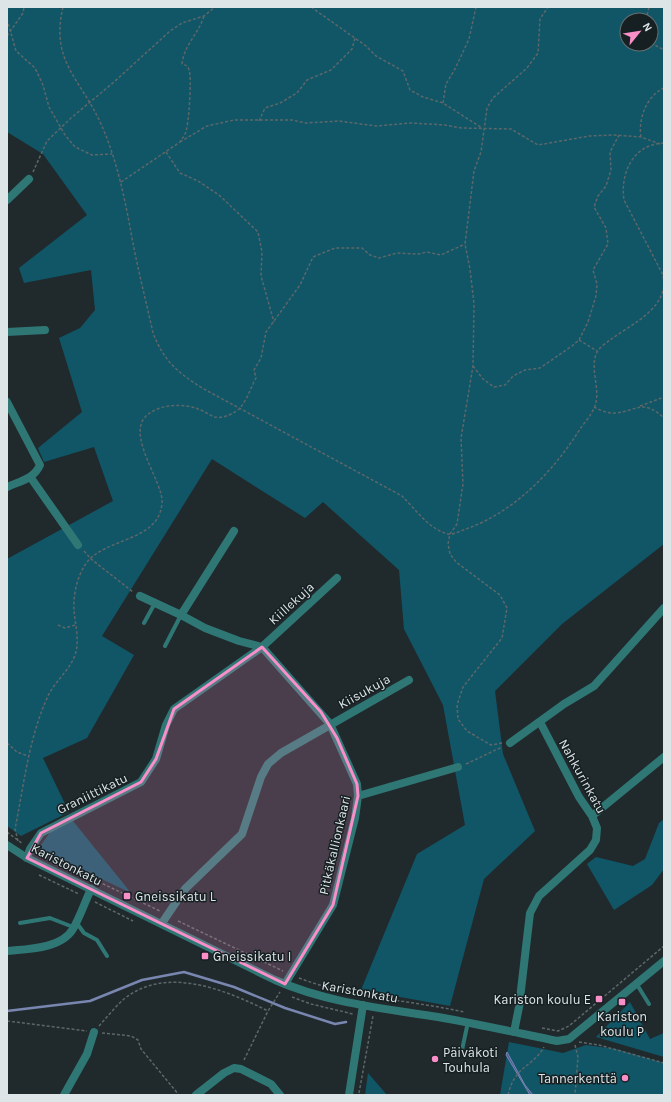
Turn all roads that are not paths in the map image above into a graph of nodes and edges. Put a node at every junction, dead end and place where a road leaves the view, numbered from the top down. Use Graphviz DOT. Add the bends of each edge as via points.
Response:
graph roads {
  1 [pos="29,179"];
  2 [pos="7,200"];
  3 [pos="45,330"];
  4 [pos="7,332"];
  5 [pos="7,402"];
  6 [pos="31,478"];
  7 [pos="7,487"];
  8 [pos="234,531"];
  9 [pos="78,545"];
  10 [pos="337,578"];
  11 [pos="140,596"];
  12 [pos="155,603"];
  13 [pos="664,608"];
  14 [pos="181,615"];
  15 [pos="144,623"];
  16 [pos="165,646"];
  17 [pos="262,646"];
  18 [pos="409,680"];
  19 [pos="540,722"];
  20 [pos="330,724"];
  21 [pos="510,743"];
  22 [pos="664,757"];
  23 [pos="458,767"];
  24 [pos="358,796"];
  25 [pos="592,816"];
  26 [pos="7,845"];
  27 [pos="27,858"];
  28 [pos="91,890"];
  29 [pos="20,923"];
  30 [pos="162,923"];
  31 [pos="75,925"];
  32 [pos="7,951"];
  33 [pos="107,956"];
  34 [pos="664,960"];
  35 [pos="636,983"];
  36 [pos="285,984"];
  37 [pos="649,1004"];
  38 [pos="363,1005"];
  39 [pos="468,1022"];
  40 [pos="94,1032"];
  41 [pos="514,1032"];
  42 [pos="462,1050"];
  43 [pos="64,1095"];
  44 [pos="196,1095"];
  45 [pos="280,1095"];
  46 [pos="349,1095"];
  1 -- 2 [label="street"];
  3 -- 4 [label="street"];
  5 -- 6 [label="street" via="40,465"];
  6 -- 7 [label="street"];
  6 -- 9 [label="street"];
  8 -- 14 [label="street"];
  10 -- 17 [label="street, Kiillekuja"];
  11 -- 12 [label="street"];
  12 -- 14 [label="street"];
  12 -- 15 [label="lane"];
  13 -- 19 [label="street" via="594,686"];
  14 -- 16 [label="lane"];
  14 -- 17 [label="street" via="205,628 239,641"];
  17 -- 20 [label="street, Pitkäkallionkaari"];
  17 -- 27 [label="street, Graniittikatu" via="174,709 166,725 156,760 141,782 40,833"];
  18 -- 20 [label="street, Kiisukuja"];
  19 -- 21 [label="street"];
  19 -- 25 [label="street, Nahkurinkatu" via="579,797"];
  20 -- 24 [label="street, Pitkäkallionkaari" via="357,784"];
  20 -- 30 [label="street, Kiisukuja" via="281,753 268,764 261,777 242,834 185,889"];
  22 -- 25 [label="street"];
  23 -- 24 [label="street"];
  24 -- 36 [label="street, Pitkäkallionkaari" via="333,905"];
  25 -- 41 [label="street, Nahkurinkatu" via="597,828 596,840 590,850 539,896 530,913"];
  26 -- 27 [label="street, Karistonkatu"];
  27 -- 28 [label="street, Karistonkatu"];
  28 -- 30 [label="street, Karistonkatu"];
  28 -- 31 [label="street"];
  29 -- 31 [label="lane" via="50,918"];
  30 -- 36 [label="street, Karistonkatu"];
  31 -- 32 [label="street" via="66,937 54,943"];
  31 -- 33 [label="lane" via="97,940"];
  34 -- 35 [label="street, Karistonkatu"];
  35 -- 37 [label="lane"];
  35 -- 41 [label="street, Karistonkatu" via="569,1039 557,1041"];
  36 -- 38 [label="street, Karistonkatu" via="312,994"];
  38 -- 39 [label="street, Karistonkatu"];
  38 -- 46 [label="street"];
  39 -- 41 [label="street, Karistonkatu"];
  39 -- 42 [label="lane"];
  40 -- 43 [label="street" via="87,1054"];
  44 -- 45 [label="street" via="224,1073 238,1069 270,1084"];
}
